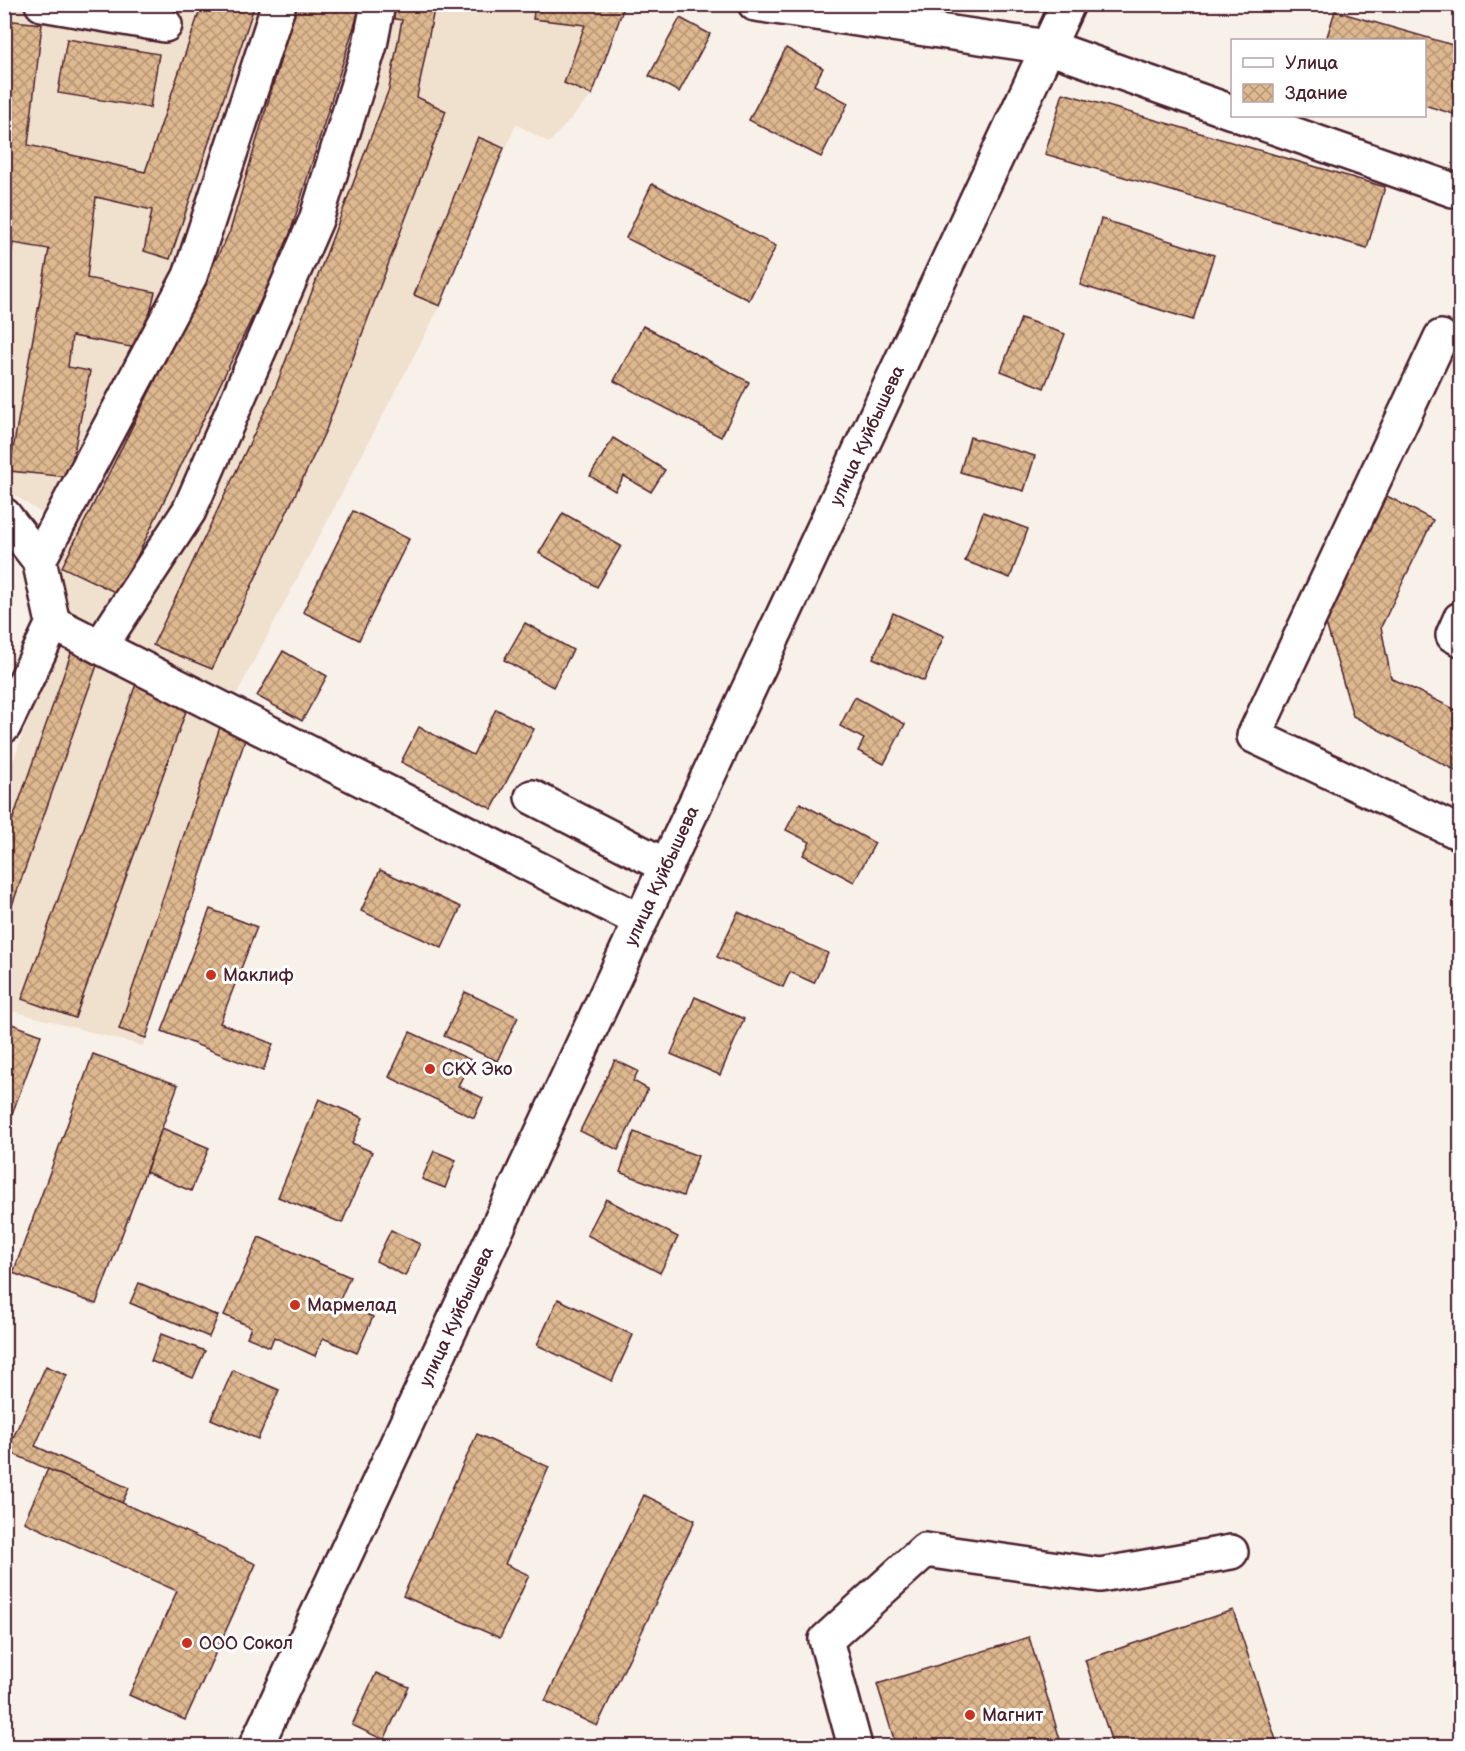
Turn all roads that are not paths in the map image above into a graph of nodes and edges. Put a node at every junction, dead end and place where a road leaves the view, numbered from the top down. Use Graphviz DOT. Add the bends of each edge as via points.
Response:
graph roads {
  1 [pos="42,4"];
  2 [pos="279,4"];
  3 [pos="378,4"];
  4 [pos="755,4"];
  5 [pos="1068,4"];
  6 [pos="165,25"];
  7 [pos="1048,47"];
  8 [pos="1231,111"];
  9 [pos="1245,117"];
  10 [pos="1453,190"];
  11 [pos="1441,337"];
  12 [pos="4,515"];
  13 [pos="39,560"];
  14 [pos="1461,619"];
  15 [pos="53,623"];
  16 [pos="1461,639"];
  17 [pos="100,647"];
  18 [pos="4,726"];
  19 [pos="532,797"];
  20 [pos="1461,833"];
  21 [pos="666,866"];
  22 [pos="641,921"];
  23 [pos="1231,1552"];
  24 [pos="256,1746"];
  25 [pos="855,1746"];
  1 -- 6 [label="street"];
  2 -- 13 [label="street" via="190,276"];
  3 -- 17 [label="street" via="370,45 311,231 189,511"];
  4 -- 7 [label="street"];
  5 -- 7 [label="street, улица Куйбышева"];
  7 -- 8 [label="street"];
  7 -- 21 [label="street, улица Куйбышева"];
  9 -- 10 [label="street"];
  11 -- 20 [label="street" via="1254,736"];
  12 -- 13 [label="street"];
  13 -- 15 [label="street"];
  14 -- 16 [label="street" via="1453,635"];
  15 -- 17 [label="street"];
  15 -- 18 [label="street"];
  17 -- 22 [label="street"];
  19 -- 21 [label="street"];
  21 -- 22 [label="street, улица Куйбышева"];
  22 -- 24 [label="street, улица Куйбышева"];
  23 -- 25 [label="street" via="1100,1575 925,1550 826,1641"];
}
